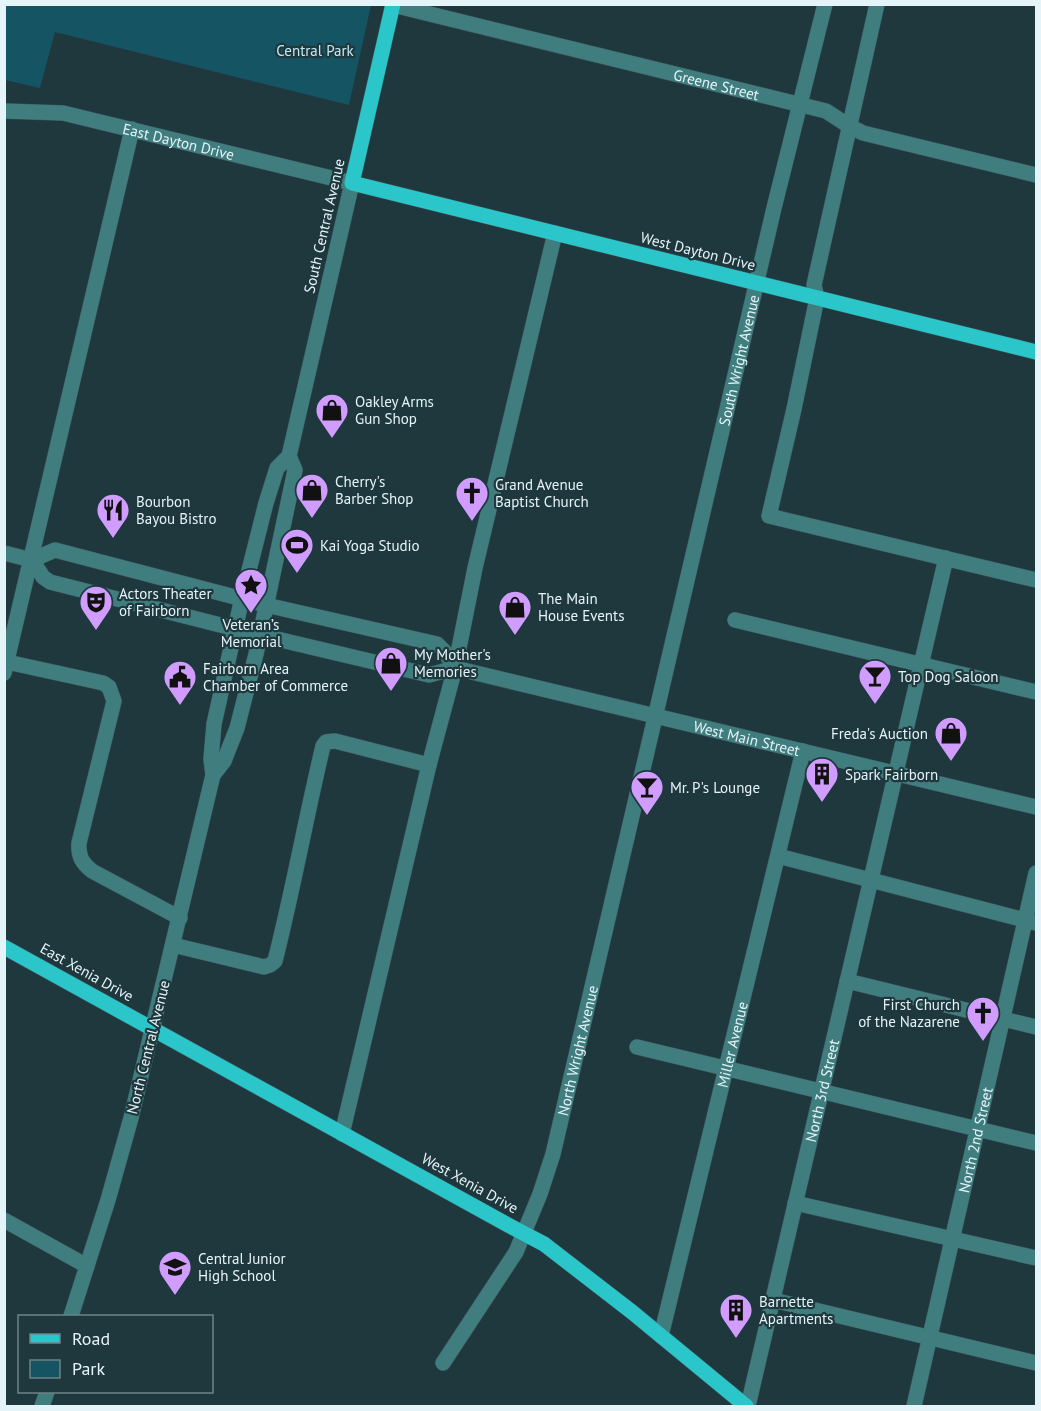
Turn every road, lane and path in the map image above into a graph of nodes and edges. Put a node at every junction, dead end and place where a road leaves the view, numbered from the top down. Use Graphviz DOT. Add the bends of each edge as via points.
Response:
graph roads {
  1 [pos="393,4"];
  2 [pos="825,4"];
  3 [pos="877,4"];
  4 [pos="801,106"];
  5 [pos="4,111"];
  6 [pos="849,126"];
  7 [pos="132,129"];
  8 [pos="1036,175"];
  9 [pos="352,183"];
  10 [pos="555,233"];
  11 [pos="758,284"];
  12 [pos="817,298"];
  13 [pos="1036,352"];
  14 [pos="289,456"];
  15 [pos="4,553"];
  16 [pos="946,558"];
  17 [pos="32,560"];
  18 [pos="1036,580"];
  19 [pos="242,598"];
  20 [pos="266,605"];
  21 [pos="735,620"];
  22 [pos="236,629"];
  23 [pos="260,635"];
  24 [pos="921,665"];
  25 [pos="6,668"];
  26 [pos="454,668"];
  27 [pos="1036,692"];
  28 [pos="655,717"];
  29 [pos="803,752"];
  30 [pos="429,765"];
  31 [pos="896,773"];
  32 [pos="213,775"];
  33 [pos="1036,807"];
  34 [pos="778,856"];
  35 [pos="1036,873"];
  36 [pos="871,880"];
  37 [pos="180,918"];
  38 [pos="1031,922"];
  39 [pos="173,945"];
  40 [pos="4,947"];
  41 [pos="847,981"];
  42 [pos="1004,1019"];
  43 [pos="1036,1027"];
  44 [pos="151,1028"];
  45 [pos="637,1047"];
  46 [pos="726,1068"];
  47 [pos="821,1091"];
  48 [pos="979,1129"];
  49 [pos="342,1134"];
  50 [pos="1036,1143"];
  51 [pos="795,1203"];
  52 [pos="4,1220"];
  53 [pos="523,1233"];
  54 [pos="953,1238"];
  55 [pos="1036,1258"];
  56 [pos="87,1266"];
  57 [pos="772,1300"];
  58 [pos="72,1315"];
  59 [pos="661,1336"];
  60 [pos="930,1339"];
  61 [pos="443,1363"];
  62 [pos="1036,1364"];
  63 [pos="744,1406"];
  64 [pos="914,1407"];
  1 -- 4 [label="street, Greene Street"];
  1 -- 9 [label="main road, South Central Avenue"];
  2 -- 4 [label="street, South Wright Avenue"];
  3 -- 6 [label="street"];
  4 -- 6 [label="street, Greene Street" via="832,114"];
  4 -- 11 [label="street, South Wright Avenue"];
  5 -- 7 [label="street, East Dayton Drive" via="63,113"];
  6 -- 8 [label="street, Greene Street" via="863,133"];
  6 -- 12 [label="street" via="814,285"];
  7 -- 9 [label="street, East Dayton Drive"];
  7 -- 17 [label="street"];
  9 -- 10 [label="main road, West Dayton Drive"];
  9 -- 14 [label="street, South Central Avenue"];
  10 -- 11 [label="main road, West Dayton Drive"];
  10 -- 26 [label="street"];
  11 -- 12 [label="main road, West Dayton Drive"];
  11 -- 28 [label="street, South Wright Avenue"];
  12 -- 13 [label="main road, West Dayton Drive"];
  12 -- 16 [label="street" via="769,516"];
  14 -- 19 [label="street, South Central Avenue" via="277,468"];
  14 -- 20 [label="street, South Central Avenue" via="295,470"];
  15 -- 17 [label="street"];
  16 -- 18 [label="street"];
  16 -- 24 [label="street, North 3rd Street"];
  17 -- 19 [label="street" via="55,550"];
  17 -- 22 [label="street, West Main Street" via="50,582"];
  17 -- 25 [label="street"];
  19 -- 20 [label="street"];
  19 -- 22 [label="street, North Central Avenue"];
  20 -- 23 [label="street, North Central Avenue"];
  20 -- 26 [label="street" via="437,644"];
  21 -- 24 [label="street"];
  22 -- 23 [label="street, West Main Street"];
  22 -- 32 [label="street, North Central Avenue" via="214,724"];
  23 -- 26 [label="street, West Main Street" via="429,675"];
  23 -- 32 [label="street, North Central Avenue" via="236,732 224,761"];
  24 -- 27 [label="street"];
  24 -- 31 [label="street, North 3rd Street"];
  25 -- 37 [label="street" via="109,687 114,701 79,843 80,856 92,871"];
  26 -- 28 [label="street, West Main Street"];
  26 -- 30 [label="street"];
  28 -- 29 [label="street, West Main Street"];
  28 -- 53 [label="street, North Wright Avenue" via="553,1154"];
  29 -- 31 [label="street, West Main Street"];
  29 -- 34 [label="street, Miller Avenue"];
  30 -- 39 [label="street" via="326,742 275,961 264,967"];
  30 -- 49 [label="street"];
  31 -- 33 [label="street, West Main Street"];
  31 -- 36 [label="street, North 3rd Street"];
  32 -- 37 [label="street, North Central Avenue"];
  34 -- 36 [label="street"];
  34 -- 46 [label="street, Miller Avenue"];
  35 -- 38 [label="street, North 2nd Street"];
  36 -- 38 [label="street"];
  36 -- 41 [label="street, North 3rd Street"];
  37 -- 39 [label="street, North Central Avenue"];
  38 -- 42 [label="street, North 2nd Street"];
  39 -- 44 [label="street, North Central Avenue"];
  40 -- 44 [label="main road, East Xenia Drive"];
  41 -- 42 [label="street"];
  41 -- 47 [label="street, North 3rd Street"];
  42 -- 43 [label="street"];
  42 -- 48 [label="street, North 2nd Street"];
  44 -- 49 [label="main road, West Xenia Drive"];
  44 -- 56 [label="street, North Central Avenue" via="131,1118"];
  45 -- 46 [label="street"];
  46 -- 47 [label="street"];
  46 -- 59 [label="street, Miller Avenue"];
  47 -- 48 [label="street"];
  47 -- 51 [label="street, North 3rd Street"];
  48 -- 50 [label="street"];
  48 -- 54 [label="street, North 2nd Street"];
  49 -- 53 [label="main road, West Xenia Drive"];
  51 -- 54 [label="street"];
  51 -- 57 [label="street, North 3rd Street"];
  52 -- 56 [label="street"];
  53 -- 59 [label="main road, West Xenia Drive" via="544,1244"];
  53 -- 61 [label="street, North Wright Avenue" via="516,1252"];
  54 -- 55 [label="street"];
  54 -- 60 [label="street, North 2nd Street"];
  56 -- 58 [label="street, North Central Avenue"];
  57 -- 60 [label="street"];
  57 -- 63 [label="street, North 3rd Street"];
  59 -- 63 [label="main road, West Xenia Drive"];
  60 -- 62 [label="street"];
  60 -- 64 [label="street, North 2nd Street"];
}
